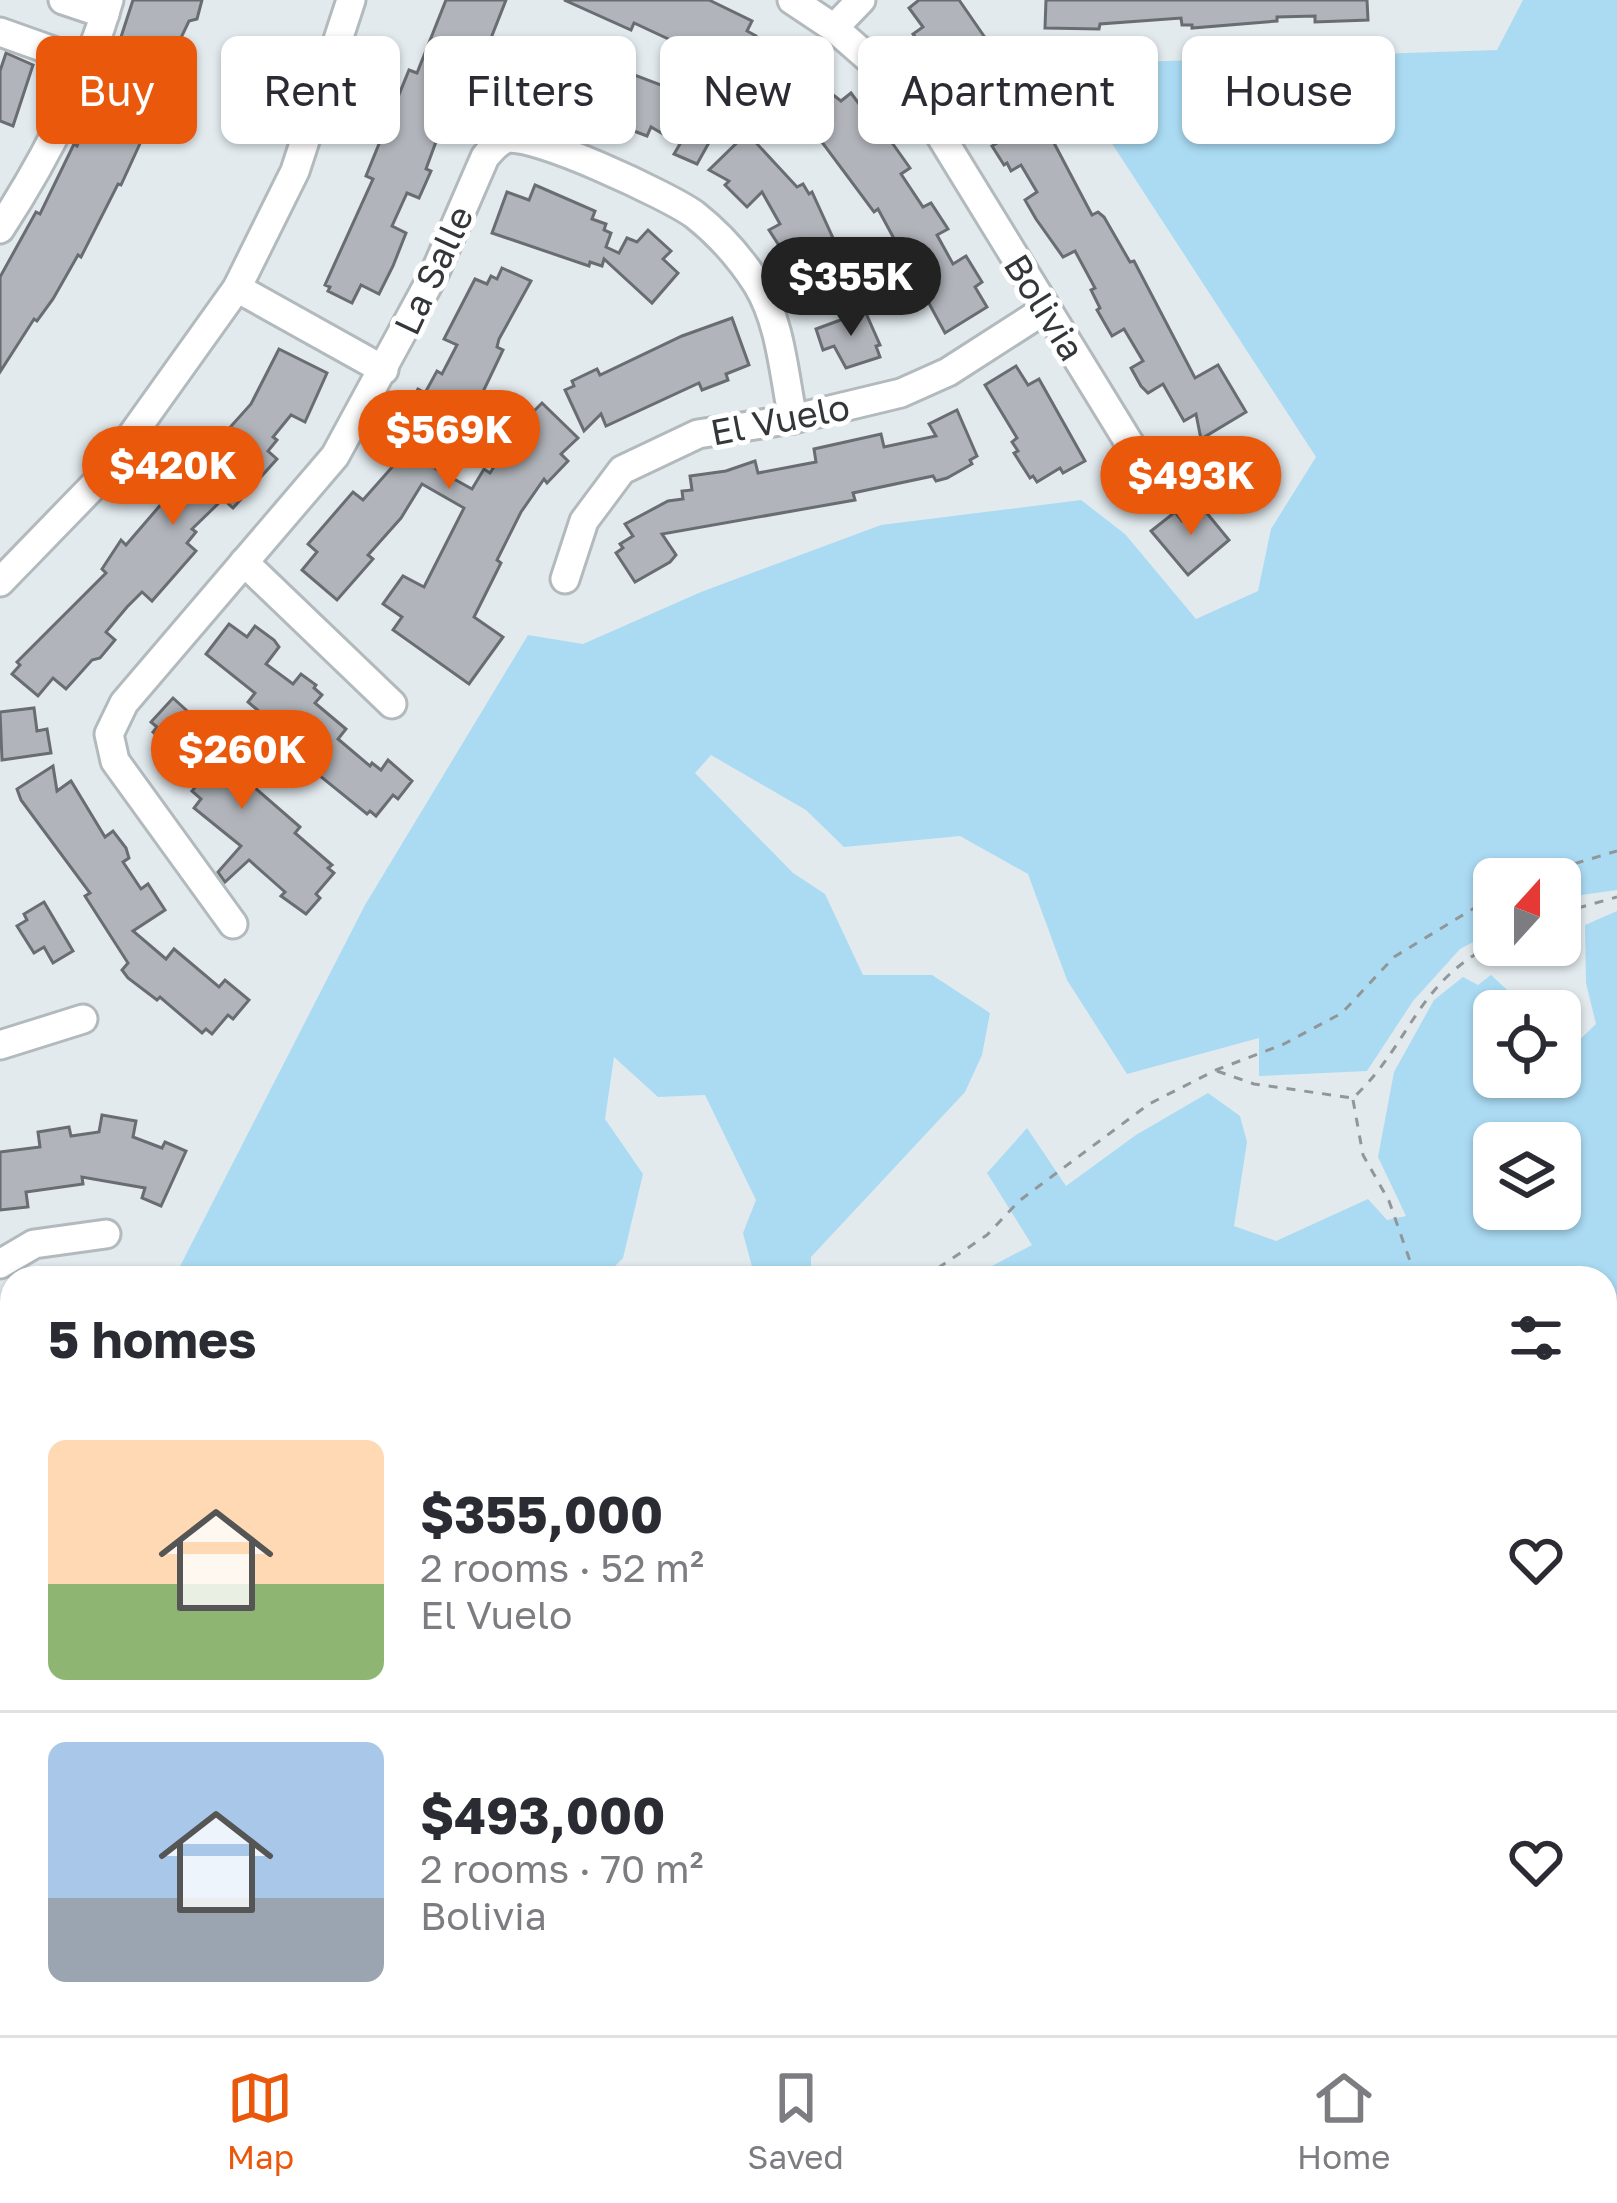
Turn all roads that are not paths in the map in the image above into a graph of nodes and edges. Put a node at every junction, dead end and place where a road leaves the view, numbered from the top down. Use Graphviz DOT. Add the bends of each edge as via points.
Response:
graph roads {
  1 [pos="63,0"];
  2 [pos="351,0"];
  3 [pos="792,0"];
  4 [pos="861,0"];
  5 [pos="106,7"];
  6 [pos="834,28"];
  7 [pos="0,32"];
  8 [pos="96,36"];
  9 [pos="36,45"];
  10 [pos="45,144"];
  11 [pos="0,229"];
  12 [pos="237,288"];
  13 [pos="1046,309"];
  14 [pos="384,370"];
  15 [pos="793,419"];
  16 [pos="1144,467"];
  17 [pos="244,562"];
  18 [pos="565,579"];
  19 [pos="0,582"];
  20 [pos="392,704"];
  21 [pos="233,924"];
  22 [pos="83,1019"];
  23 [pos="0,1045"];
  24 [pos="106,1234"];
  25 [pos="0,1264"];
  1 -- 5 [label="street"];
  2 -- 12 [label="street" via="296,171"];
  3 -- 6 [label="street, Bolivia"];
  4 -- 6 [label="street"];
  5 -- 8 [label="street"];
  6 -- 13 [label="street, Bolivia" via="921,104"];
  7 -- 9 [label="street"];
  10 -- 11 [label="street"];
  12 -- 14 [label="street"];
  12 -- 19 [label="street" via="102,477"];
  13 -- 15 [label="street, El Vuelo" via="917,386"];
  13 -- 16 [label="street, Bolivia"];
  14 -- 15 [label="street, La Salle" via="485,157 505,139 521,138 649,190 693,214 733,252 773,320"];
  14 -- 17 [label="street, La Salle" via="335,456"];
  15 -- 18 [label="street, El Vuelo" via="698,434 622,470 584,521"];
  17 -- 20 [label="street"];
  17 -- 21 [label="street, La Salle" via="124,703 109,734 116,760"];
  22 -- 23 [label="street"];
  24 -- 25 [label="street" via="34,1244"];
}
